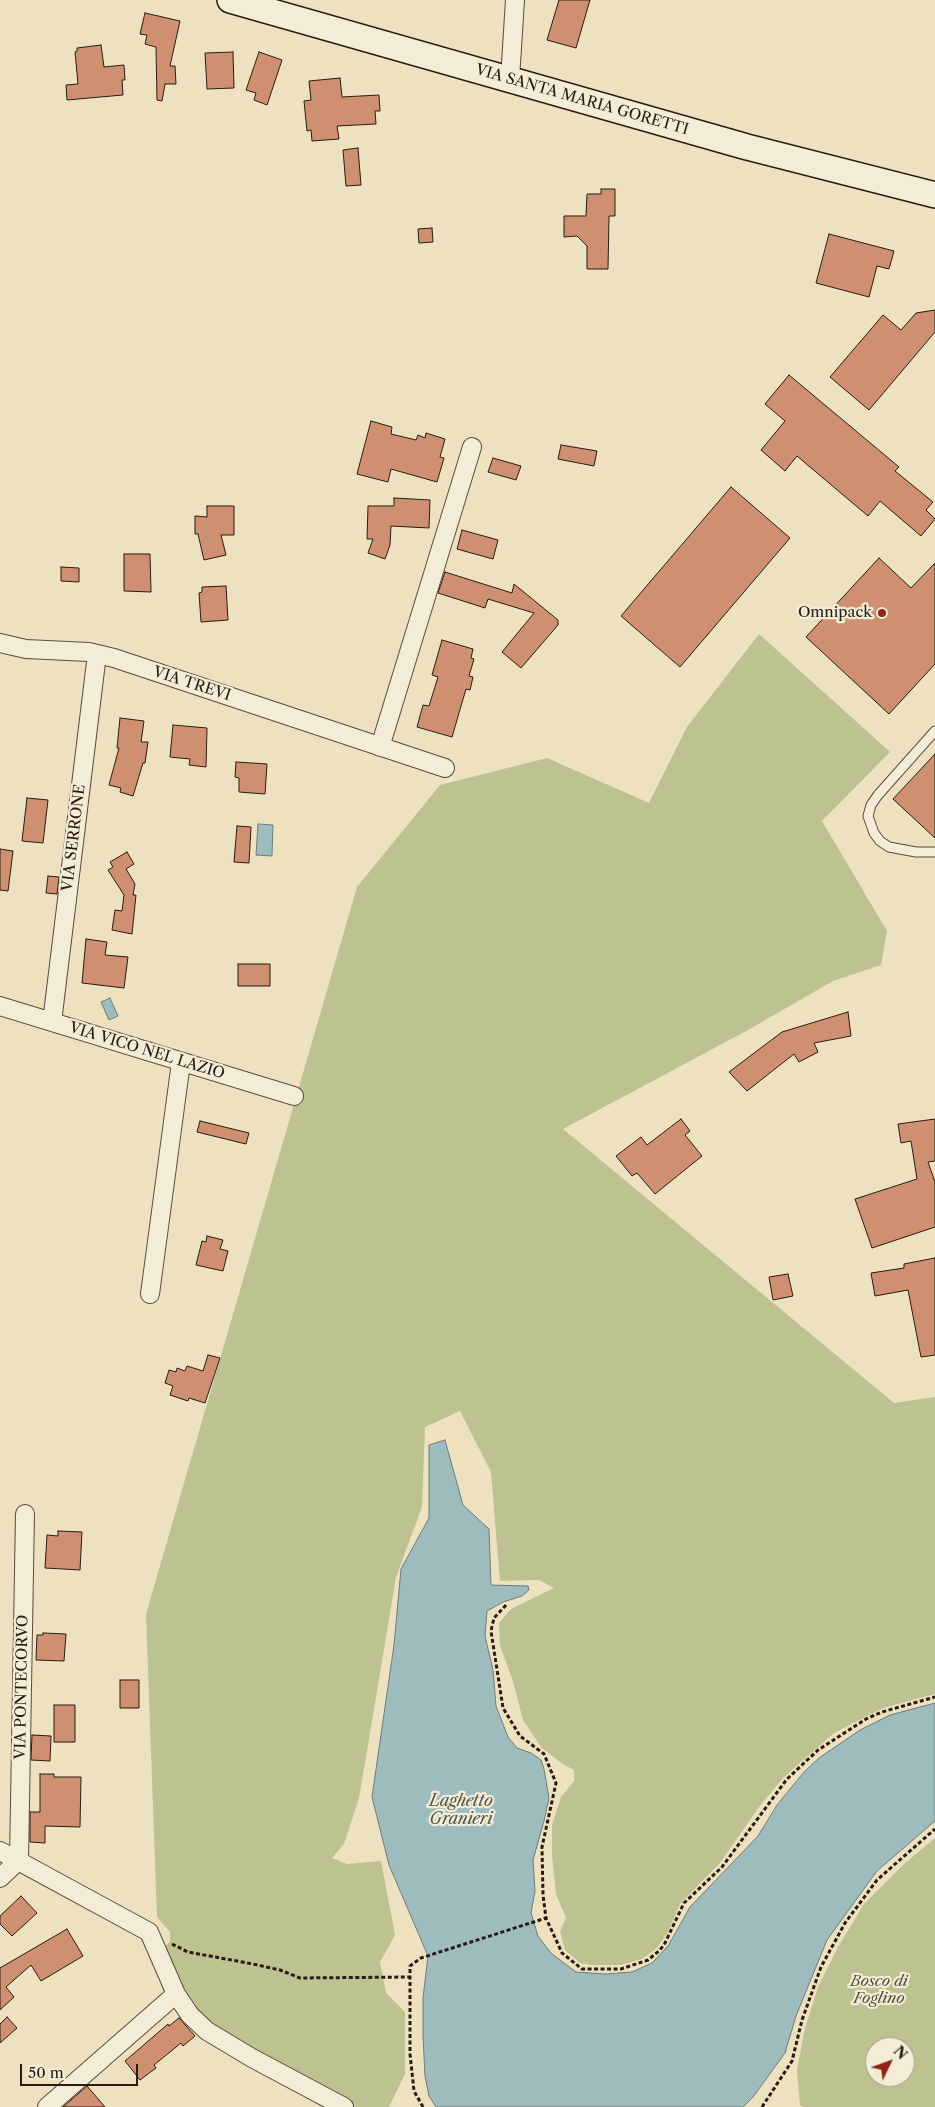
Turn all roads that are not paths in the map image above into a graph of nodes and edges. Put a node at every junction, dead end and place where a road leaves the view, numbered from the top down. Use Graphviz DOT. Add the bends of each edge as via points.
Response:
graph roads {
  1 [pos="230,0"];
  2 [pos="515,0"];
  3 [pos="510,79"];
  4 [pos="935,195"];
  5 [pos="472,447"];
  6 [pos="0,642"];
  7 [pos="97,654"];
  8 [pos="935,731"];
  9 [pos="380,747"];
  10 [pos="445,768"];
  11 [pos="935,852"];
  12 [pos="0,1006"];
  13 [pos="52,1022"];
  14 [pos="182,1062"];
  15 [pos="294,1096"];
  16 [pos="150,1294"];
  17 [pos="25,1514"];
  18 [pos="0,1850"];
  19 [pos="19,1860"];
  20 [pos="0,1878"];
  21 [pos="176,1994"];
  22 [pos="47,2107"];
  23 [pos="344,2107"];
  1 -- 3 [label="main road, VIA SANTA MARIA GORETTI"];
  2 -- 3 [label="street"];
  3 -- 4 [label="main road, VIA SANTA MARIA GORETTI" via="747,147"];
  5 -- 9 [label="street"];
  6 -- 7 [label="street, VIA TREVI" via="26,650"];
  7 -- 9 [label="street, VIA TREVI"];
  7 -- 13 [label="street, VIA SERRONE"];
  8 -- 11 [label="lane" via="878,795 869,810 868,820 876,837 889,847"];
  9 -- 10 [label="street, VIA TREVI"];
  12 -- 13 [label="street, VIA VICO NEL LAZIO"];
  13 -- 14 [label="street, VIA VICO NEL LAZIO"];
  14 -- 15 [label="street, VIA VICO NEL LAZIO"];
  14 -- 16 [label="street"];
  17 -- 19 [label="street, VIA PONTECORVO"];
  18 -- 19 [label="street"];
  19 -- 20 [label="street"];
  19 -- 21 [label="street" via="149,1932"];
  21 -- 22 [label="street"];
  21 -- 23 [label="street" via="192,2017 218,2039"];
}
